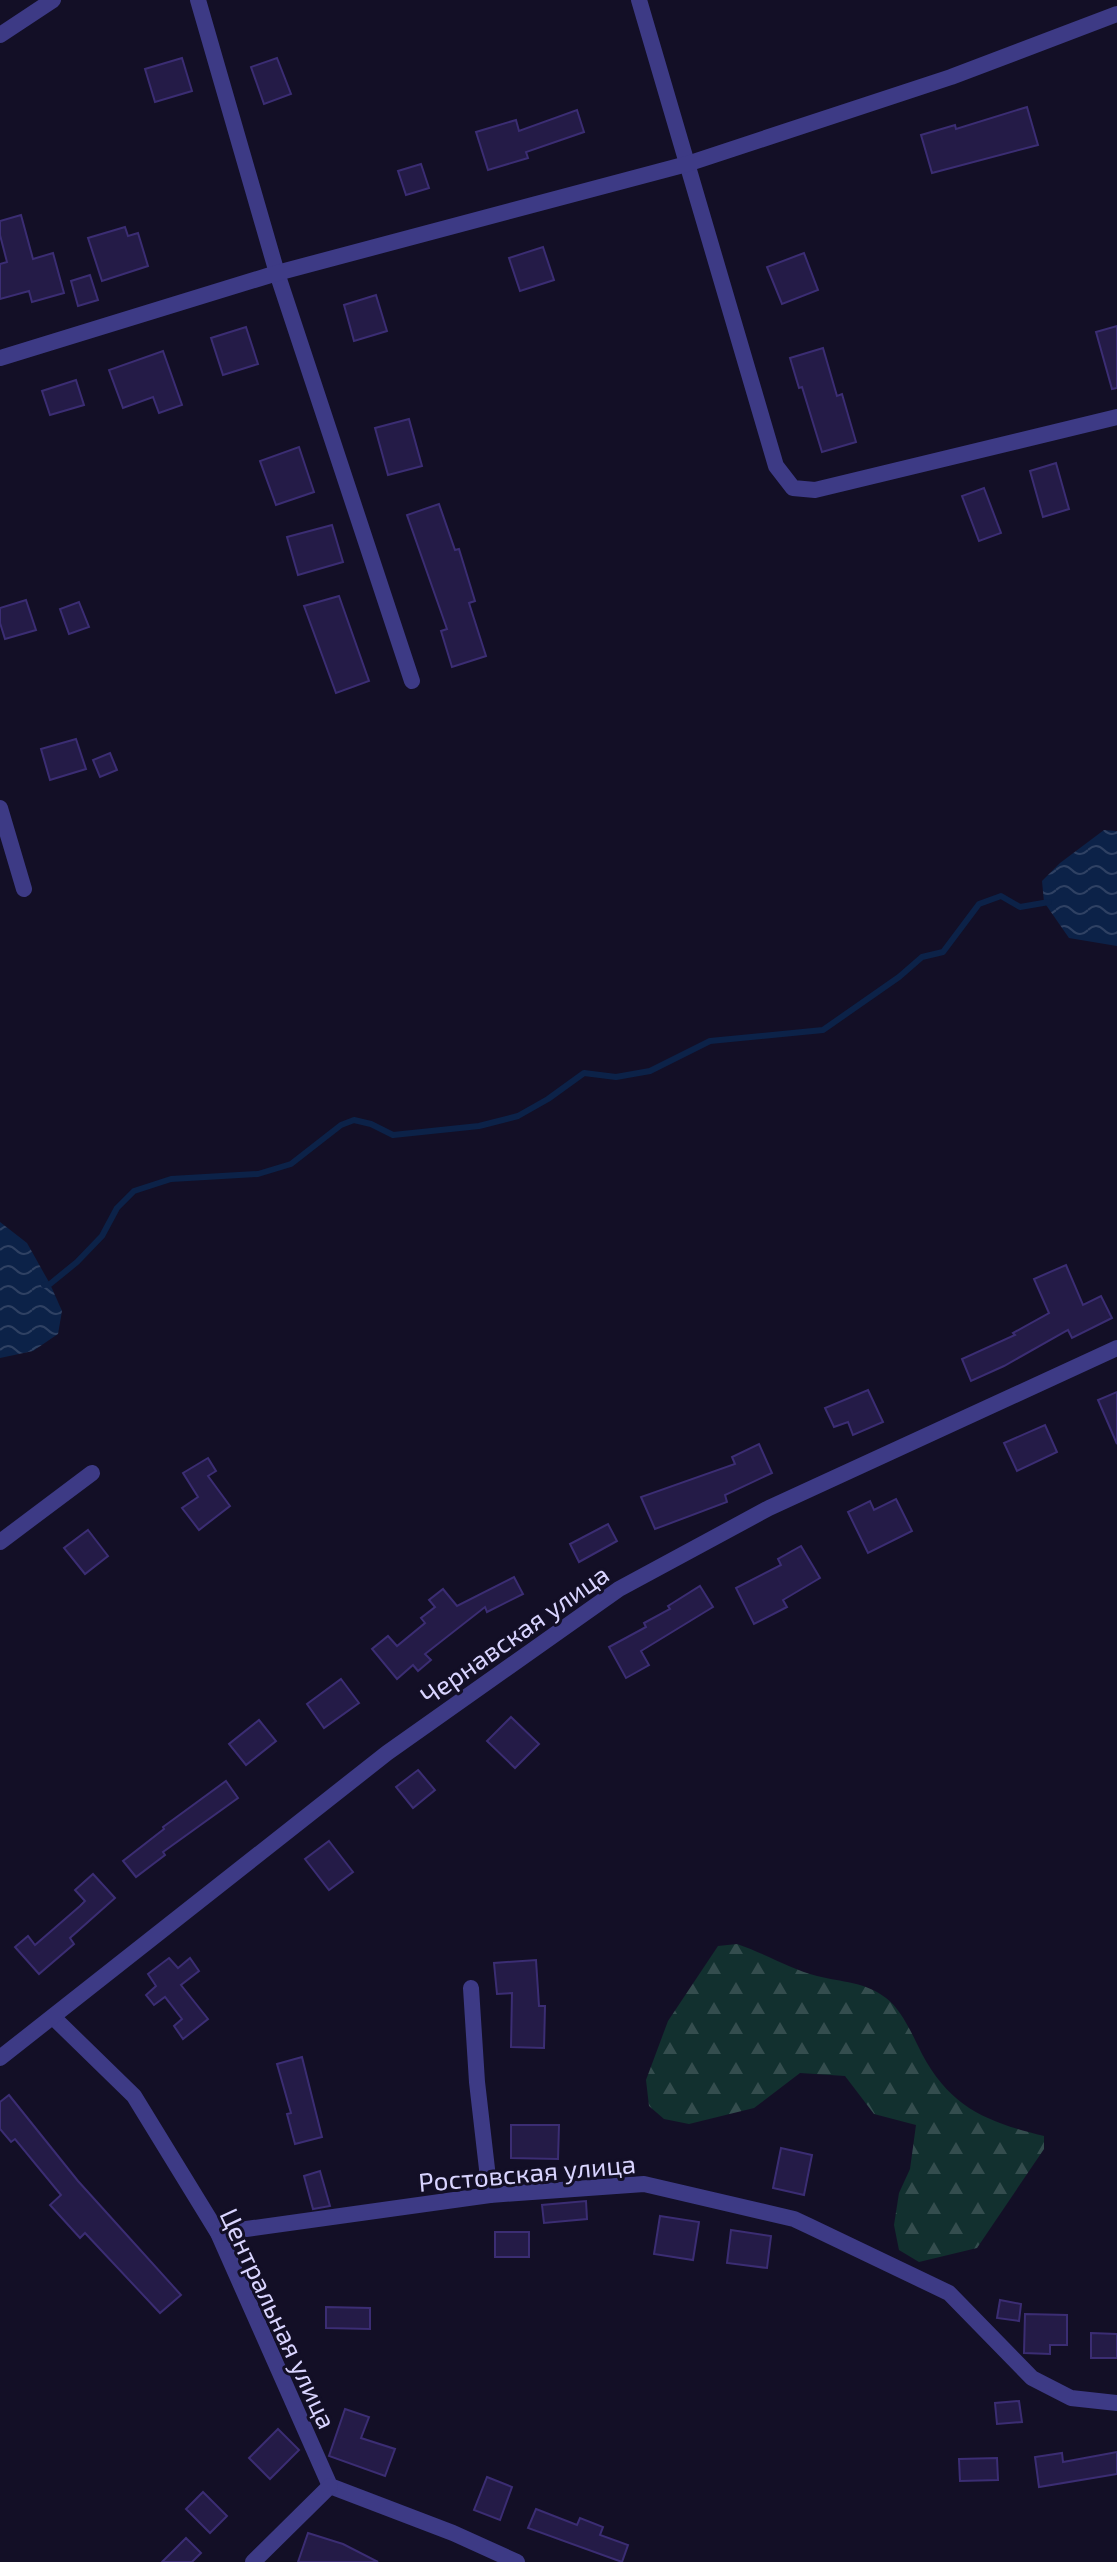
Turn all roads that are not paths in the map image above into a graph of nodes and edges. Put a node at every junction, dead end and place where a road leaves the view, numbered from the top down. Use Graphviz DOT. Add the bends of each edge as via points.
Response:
graph roads {
  1 [pos="53,0"];
  2 [pos="198,0"];
  3 [pos="639,0"];
  4 [pos="1117,14"];
  5 [pos="0,35"];
  6 [pos="687,164"];
  7 [pos="277,273"];
  8 [pos="0,358"];
  9 [pos="1117,417"];
  10 [pos="412,681"];
  11 [pos="0,808"];
  12 [pos="24,889"];
  13 [pos="1117,1348"];
  14 [pos="92,1473"];
  15 [pos="0,1542"];
  16 [pos="471,1988"];
  17 [pos="54,2018"];
  18 [pos="0,2058"];
  19 [pos="490,2195"];
  20 [pos="218,2233"];
  21 [pos="1117,2403"];
  22 [pos="330,2486"];
  23 [pos="253,2562"];
  24 [pos="517,2562"];
  1 -- 5 [label="street"];
  2 -- 7 [label="street"];
  3 -- 6 [label="street"];
  4 -- 6 [label="street" via="951,77"];
  6 -- 7 [label="street"];
  6 -- 9 [label="street" via="776,466 793,488 815,490"];
  7 -- 8 [label="street"];
  7 -- 10 [label="street"];
  11 -- 12 [label="street"];
  13 -- 17 [label="street, Чернавская улица" via="769,1508 619,1589 387,1753"];
  14 -- 15 [label="street"];
  16 -- 19 [label="street"];
  17 -- 18 [label="street, Чернавская улица"];
  17 -- 20 [label="street, Центральная улица" via="134,2096"];
  19 -- 20 [label="street, Ростовская улица"];
  19 -- 21 [label="street, Ростовская улица" via="644,2184 794,2219 949,2293 1032,2378 1071,2398"];
  20 -- 22 [label="street, Центральная улица"];
  22 -- 23 [label="street"];
  22 -- 24 [label="street"];
}
